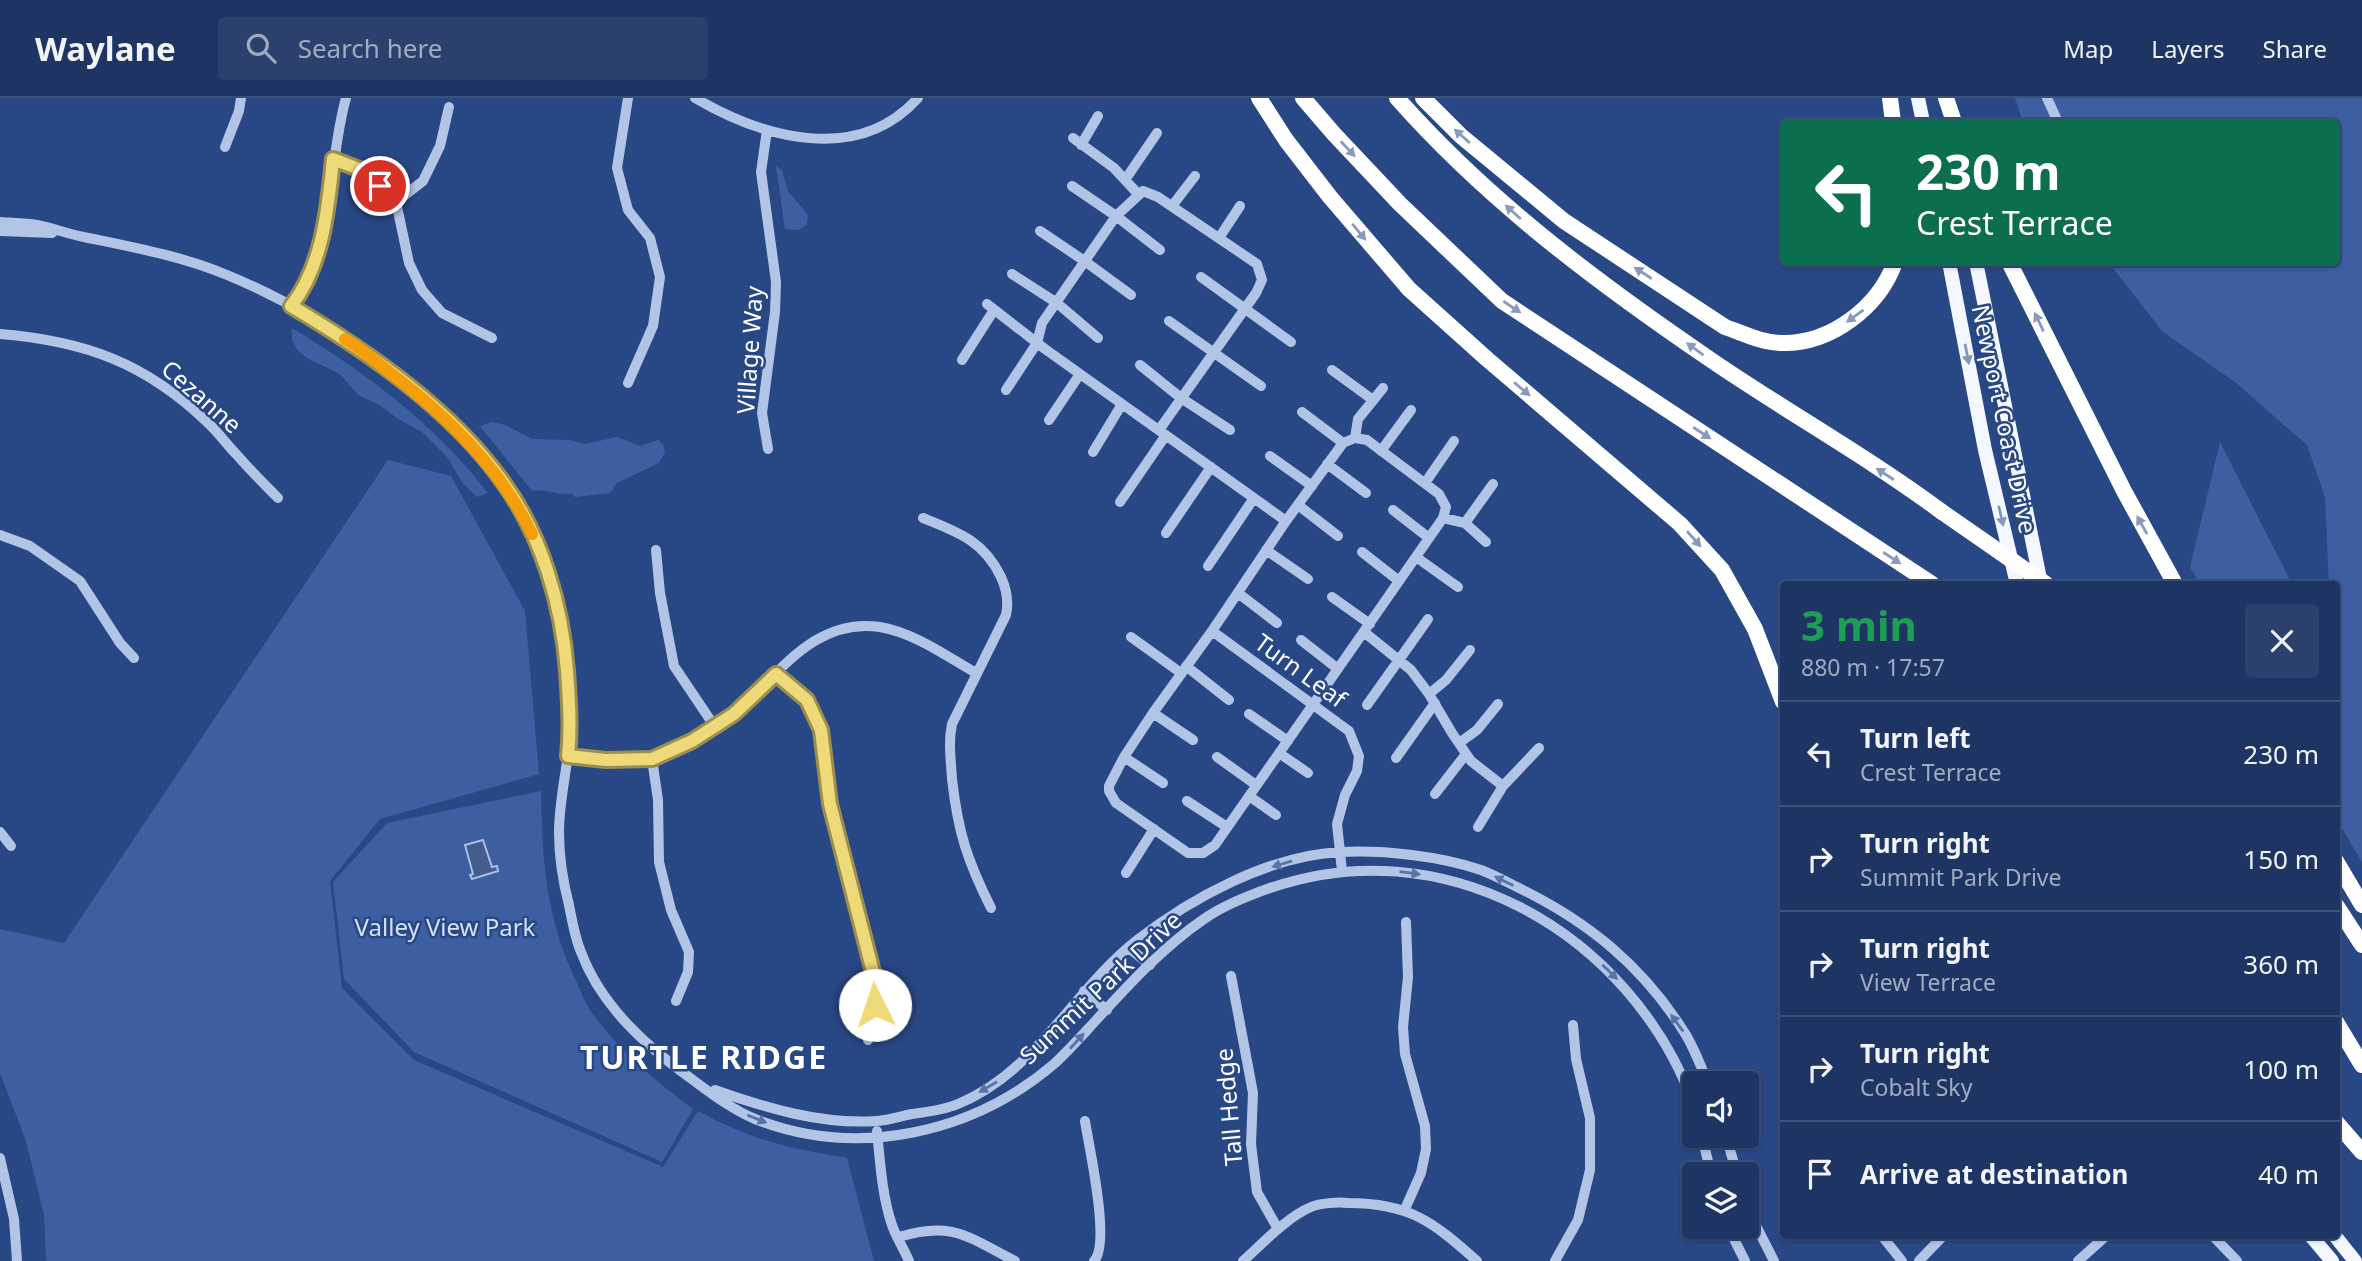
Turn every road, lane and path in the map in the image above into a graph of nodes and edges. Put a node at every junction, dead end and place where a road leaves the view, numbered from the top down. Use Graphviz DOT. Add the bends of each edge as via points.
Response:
graph roads {
  1 [pos="241,98"];
  2 [pos="346,98"];
  3 [pos="628,98"];
  4 [pos="695,98"];
  5 [pos="918,98"];
  6 [pos="1259,98"];
  7 [pos="1303,98"];
  8 [pos="1397,98"];
  9 [pos="1423,98"];
  10 [pos="1890,98"];
  11 [pos="1918,98"];
  12 [pos="1945,98"];
  13 [pos="2048,98"];
  14 [pos="449,107"];
  15 [pos="1098,116"];
  16 [pos="1893,119"];
  17 [pos="1922,119"];
  18 [pos="1948,119"];
  19 [pos="1953,119"];
  20 [pos="2057,119"];
  21 [pos="767,130"];
  22 [pos="1157,133"];
  23 [pos="225,147"];
  24 [pos="333,159"];
  25 [pos="1195,176"];
  26 [pos="1125,180"];
  27 [pos="1072,186"];
  28 [pos="1141,193"];
  29 [pos="396,202"];
  30 [pos="1172,206"];
  31 [pos="1240,206"];
  32 [pos="1116,216"];
  33 [pos="0,222"];
  34 [pos="0,231"];
  35 [pos="1040,231"];
  36 [pos="66,233"];
  37 [pos="1219,238"];
  38 [pos="1160,250"];
  39 [pos="1086,262"];
  40 [pos="1894,266"];
  41 [pos="1951,266"];
  42 [pos="1977,266"];
  43 [pos="2012,266"];
  44 [pos="1012,274"];
  45 [pos="1201,277"];
  46 [pos="1131,295"];
  47 [pos="1056,303"];
  48 [pos="291,306"];
  49 [pos="1245,309"];
  50 [pos="1169,321"];
  51 [pos="0,334"];
  52 [pos="492,338"];
  53 [pos="1098,338"];
  54 [pos="1037,342"];
  55 [pos="1291,342"];
  56 [pos="1214,353"];
  57 [pos="962,360"];
  58 [pos="1140,365"];
  59 [pos="1332,370"];
  60 [pos="1080,374"];
  61 [pos="628,383"];
  62 [pos="1261,386"];
  63 [pos="1383,388"];
  64 [pos="1006,390"];
  65 [pos="1181,398"];
  66 [pos="1373,400"];
  67 [pos="1122,404"];
  68 [pos="1411,410"];
  69 [pos="1302,412"];
  70 [pos="1049,420"];
  71 [pos="1230,430"];
  72 [pos="1163,433"];
  73 [pos="1355,438"];
  74 [pos="1454,441"];
  75 [pos="1343,443"];
  76 [pos="768,449"];
  77 [pos="1381,450"];
  78 [pos="1093,452"];
  79 [pos="1270,456"];
  80 [pos="1327,464"];
  81 [pos="1211,467"];
  82 [pos="1425,483"];
  83 [pos="1493,484"];
  84 [pos="1312,485"];
  85 [pos="1366,493"];
  86 [pos="278,498"];
  87 [pos="1254,498"];
  88 [pos="1120,502"];
  89 [pos="1298,505"];
  90 [pos="1393,510"];
  91 [pos="923,518"];
  92 [pos="1443,519"];
  93 [pos="1286,521"];
  94 [pos="1465,523"];
  95 [pos="1166,533"];
  96 [pos="0,535"];
  97 [pos="1338,536"];
  98 [pos="1429,538"];
  99 [pos="1486,542"];
  100 [pos="656,550"];
  101 [pos="1266,550"];
  102 [pos="1362,552"];
  103 [pos="1416,556"];
  104 [pos="1208,566"];
  105 [pos="1308,579"];
  106 [pos="1399,581"];
  107 [pos="1927,581"];
  108 [pos="2016,581"];
  109 [pos="2040,581"];
  110 [pos="2042,581"];
  111 [pos="2173,581"];
  112 [pos="1458,587"];
  113 [pos="1238,593"];
  114 [pos="1332,597"];
  115 [pos="1428,619"];
  116 [pos="1277,623"];
  117 [pos="1367,628"];
  118 [pos="1212,631"];
  119 [pos="1131,637"];
  120 [pos="1301,640"];
  121 [pos="1471,650"];
  122 [pos="134,658"];
  123 [pos="1399,660"];
  124 [pos="1338,669"];
  125 [pos="1184,670"];
  126 [pos="976,673"];
  127 [pos="776,674"];
  128 [pos="1780,694"];
  129 [pos="1432,699"];
  130 [pos="1229,700"];
  131 [pos="1498,704"];
  132 [pos="1314,705"];
  133 [pos="1367,705"];
  134 [pos="1153,713"];
  135 [pos="1249,715"];
  136 [pos="715,727"];
  137 [pos="1193,740"];
  138 [pos="1288,741"];
  139 [pos="1458,743"];
  140 [pos="1539,748"];
  141 [pos="1279,753"];
  142 [pos="1466,754"];
  143 [pos="568,756"];
  144 [pos="1124,757"];
  145 [pos="1217,757"];
  146 [pos="1396,758"];
  147 [pos="652,759"];
  148 [pos="1308,774"];
  149 [pos="1163,783"];
  150 [pos="1256,786"];
  151 [pos="1503,786"];
  152 [pos="1435,794"];
  153 [pos="1249,796"];
  154 [pos="1187,801"];
  155 [pos="1276,815"];
  156 [pos="1227,827"];
  157 [pos="1478,828"];
  158 [pos="1154,829"];
  159 [pos="0,832"];
  160 [pos="11,846"];
  161 [pos="1339,852"];
  162 [pos="2340,868"];
  163 [pos="1342,871"];
  164 [pos="1126,873"];
  165 [pos="2362,905"];
  166 [pos="991,908"];
  167 [pos="2340,911"];
  168 [pos="1406,922"];
  169 [pos="2362,945"];
  170 [pos="1129,947"];
  171 [pos="1150,965"];
  172 [pos="1231,976"];
  173 [pos="1084,991"];
  174 [pos="676,1001"];
  175 [pos="1107,1010"];
  176 [pos="1573,1026"];
  177 [pos="2340,1029"];
  178 [pos="868,1040"];
  179 [pos="2362,1065"];
  180 [pos="1702,1071"];
  181 [pos="1682,1079"];
  182 [pos="699,1084"];
  183 [pos="877,1121"];
  184 [pos="1085,1121"];
  185 [pos="2340,1127"];
  186 [pos="878,1137"];
  187 [pos="2362,1152"];
  188 [pos="0,1158"];
  189 [pos="1405,1209"];
  190 [pos="1279,1229"];
  191 [pos="1759,1232"];
  192 [pos="900,1237"];
  193 [pos="1734,1239"];
  194 [pos="1884,1239"];
  195 [pos="1940,1239"];
  196 [pos="2103,1239"];
  197 [pos="2216,1239"];
  198 [pos="2314,1239"];
  199 [pos="2338,1239"];
  200 [pos="1463,1256"];
  201 [pos="2234,1260"];
  202 [pos="17,1261"];
  203 [pos="909,1261"];
  204 [pos="1015,1261"];
  205 [pos="1094,1261"];
  206 [pos="1243,1261"];
  207 [pos="1477,1261"];
  208 [pos="1555,1261"];
  209 [pos="1745,1261"];
  210 [pos="1774,1261"];
  211 [pos="1902,1261"];
  212 [pos="1919,1261"];
  213 [pos="2078,1261"];
  214 [pos="2332,1261"];
  215 [pos="2356,1261"];
  1 -- 23 [label="street"];
  2 -- 24 [label="street"];
  3 -- 61 [label="street" via="617,168 628,209 650,239 660,277 653,326"];
  4 -- 21 [label="street"];
  5 -- 21 [label="street" via="888,124 861,136 816,139"];
  6 -- 128 [label="highway, one-way" via="1330,197 1409,289 1680,523 1723,570 1755,629"];
  7 -- 107 [label="highway, one-way" via="1400,204 1502,301"];
  110 -- 8 [label="highway, one-way, bridge" via="1592,276 1519,218"];
  40 -- 9 [label="highway, one-way" via="1875,298 1835,329 1782,343 1743,334 1725,327 1564,221 1461,136"];
  10 -- 16 [label="highway"];
  11 -- 17 [label="main road"];
  12 -- 18 [label="main road"];
  12 -- 19 [label="highway"];
  13 -- 20 [label="street"];
  14 -- 29 [label="street" via="440,146 423,181"];
  15 -- 26 [label="street" via="1077,141"];
  21 -- 76 [label="street, Village Way" via="761,172 776,282 762,413"];
  22 -- 26 [label="street"];
  24 -- 29 [label="street" via="364,171"];
  24 -- 48 [label="street" via="315,259"];
  25 -- 30 [label="street"];
  26 -- 28 [label="street"];
  27 -- 32 [label="street"];
  28 -- 30 [label="street"];
  28 -- 32 [label="street"];
  29 -- 52 [label="street" via="409,263 422,290 442,313"];
  30 -- 37 [label="street"];
  31 -- 37 [label="street"];
  32 -- 38 [label="street"];
  32 -- 39 [label="street"];
  33 -- 36 [label="street, Summit Park Drive"];
  34 -- 36 [label="street, Summit Park Drive"];
  35 -- 39 [label="street"];
  36 -- 48 [label="street, Summit Park Drive" via="145,249 225,274"];
  37 -- 49 [label="street" via="1257,264 1262,279"];
  39 -- 46 [label="street"];
  39 -- 47 [label="street"];
  41 -- 108 [label="main road, Newport Coast Drive, one-way" via="1985,450"];
  42 -- 109 [label="main road, Newport Coast Drive"];
  111 -- 43 [label="highway, one-way"];
  44 -- 47 [label="street"];
  45 -- 49 [label="street"];
  47 -- 53 [label="street"];
  47 -- 54 [label="street" via="1042,323"];
  48 -- 143 [label="street, Summit Park Drive" via="351,342 422,397 503,482 530,528 553,585 565,644"];
  49 -- 55 [label="street"];
  49 -- 56 [label="street"];
  50 -- 56 [label="street"];
  51 -- 86 [label="street, Cezanne" via="74,344 149,374 210,424"];
  54 -- 57 [label="street" via="990,307"];
  54 -- 60 [label="street"];
  54 -- 64 [label="street"];
  56 -- 62 [label="street"];
  56 -- 65 [label="street"];
  58 -- 65 [label="street"];
  59 -- 66 [label="street"];
  60 -- 67 [label="street"];
  60 -- 70 [label="street"];
  63 -- 66 [label="street"];
  65 -- 71 [label="street"];
  65 -- 72 [label="street"];
  66 -- 73 [label="street" via="1357,419"];
  67 -- 72 [label="street"];
  67 -- 78 [label="street"];
  68 -- 77 [label="street"];
  69 -- 75 [label="street"];
  72 -- 81 [label="street"];
  72 -- 88 [label="street"];
  73 -- 75 [label="street"];
  73 -- 77 [label="street"];
  74 -- 82 [label="street"];
  75 -- 80 [label="street"];
  77 -- 82 [label="street"];
  79 -- 84 [label="street"];
  80 -- 84 [label="street"];
  80 -- 85 [label="street"];
  81 -- 87 [label="street"];
  81 -- 95 [label="street"];
  82 -- 92 [label="street" via="1446,507"];
  83 -- 94 [label="street"];
  84 -- 89 [label="street"];
  87 -- 93 [label="street"];
  87 -- 104 [label="street"];
  89 -- 93 [label="street"];
  89 -- 97 [label="street"];
  90 -- 98 [label="street"];
  91 -- 126 [label="street" via="981,547 1005,587 1006,615"];
  92 -- 94 [label="street"];
  92 -- 98 [label="street"];
  93 -- 101 [label="street"];
  94 -- 99 [label="street"];
  96 -- 122 [label="street" via="30,546 80,581"];
  98 -- 103 [label="street"];
  100 -- 136 [label="street" via="674,666"];
  101 -- 105 [label="street"];
  101 -- 113 [label="street"];
  102 -- 106 [label="street"];
  103 -- 106 [label="street"];
  103 -- 112 [label="street"];
  106 -- 117 [label="street"];
  113 -- 116 [label="street"];
  113 -- 118 [label="street"];
  114 -- 117 [label="street"];
  115 -- 123 [label="street"];
  117 -- 123 [label="street"];
  117 -- 124 [label="street"];
  118 -- 125 [label="street"];
  118 -- 132 [label="street, Turn Leaf"];
  119 -- 125 [label="street"];
  120 -- 124 [label="street"];
  121 -- 129 [label="street"];
  123 -- 129 [label="street"];
  123 -- 133 [label="street"];
  124 -- 132 [label="street"];
  125 -- 130 [label="street"];
  125 -- 134 [label="street"];
  126 -- 127 [label="street" via="904,633 879,627 831,631 798,650"];
  126 -- 166 [label="street" via="952,724 950,752 960,831"];
  127 -- 136 [label="street"];
  127 -- 178 [label="street" via="807,700 821,730 830,804 873,972 875,1005"];
  129 -- 139 [label="street"];
  129 -- 146 [label="street"];
  131 -- 139 [label="street" via="1477,730"];
  132 -- 138 [label="street"];
  132 -- 161 [label="street, Turn Leaf" via="1349,731 1359,756 1337,824"];
  134 -- 137 [label="street"];
  134 -- 144 [label="street"];
  135 -- 138 [label="street"];
  136 -- 147 [label="street"];
  138 -- 141 [label="street"];
  139 -- 142 [label="street"];
  140 -- 151 [label="street"];
  141 -- 148 [label="street"];
  141 -- 150 [label="street"];
  142 -- 151 [label="street"];
  142 -- 152 [label="street"];
  143 -- 147 [label="street"];
  143 -- 182 [label="street, Summit Park Drive" via="559,832 565,890 580,951 597,985 623,1019 659,1055"];
  144 -- 149 [label="street"];
  144 -- 158 [label="street" via="1109,791 1116,803"];
  145 -- 150 [label="street"];
  147 -- 174 [label="street" via="659,862 671,910 690,952 688,972"];
  150 -- 153 [label="street"];
  151 -- 157 [label="street"];
  153 -- 155 [label="street"];
  153 -- 156 [label="street"];
  154 -- 156 [label="street"];
  156 -- 158 [label="street" via="1203,853 1188,853"];
  158 -- 164 [label="street"];
  159 -- 160 [label="street"];
  161 -- 163 [label="street, Turn Leaf"];
  161 -- 170 [label="street, Summit Park Drive, one-way" via="1249,875 1193,902"];
  180 -- 161 [label="street, Summit Park Drive, one-way" via="1686,1036 1642,976 1594,931 1561,910 1482,870 1408,855"];
  162 -- 165 [label="highway"];
  163 -- 171 [label="street, Summit Park Drive" via="1291,881 1230,904 1196,924"];
  163 -- 181 [label="street, Summit Park Drive, one-way" via="1375,869 1442,878 1481,889 1550,923 1604,967 1642,1009"];
  167 -- 169 [label="highway"];
  168 -- 189 [label="street" via="1405,1054 1425,1126 1426,1149"];
  170 -- 171 [label="street"];
  170 -- 173 [label="street, Summit Park Drive"];
  171 -- 175 [label="street, Summit Park Drive"];
  172 -- 190 [label="street, Tall Hedge" via="1254,1093 1251,1144 1257,1192"];
  173 -- 175 [label="street"];
  173 -- 183 [label="street, Summit Park Drive, one-way" via="1025,1060 998,1081 958,1104"];
  186 -- 175 [label="street, Summit Park Drive, one-way" via="926,1130 992,1106 1054,1064"];
  176 -- 208 [label="street" via="1590,1118 1590,1170 1578,1220"];
  177 -- 179 [label="highway"];
  182 -- 183 [label="street, Summit Park Drive" via="791,1113"];
  182 -- 186 [label="street, Summit Park Drive, one-way" via="742,1113 770,1125 817,1135"];
  183 -- 186 [label="street"];
  184 -- 205 [label="street" via="1100,1222 1101,1246"];
  185 -- 187 [label="highway"];
  186 -- 192 [label="street" via="882,1177 893,1227"];
  188 -- 202 [label="street" via="14,1219"];
  189 -- 190 [label="street" via="1342,1202 1311,1207"];
  189 -- 200 [label="street" via="1430,1223"];
  190 -- 206 [label="street"];
  191 -- 210 [label="street"];
  192 -- 203 [label="street"];
  192 -- 204 [label="street" via="936,1229 962,1233"];
  193 -- 209 [label="street"];
  194 -- 211 [label="street"];
  195 -- 212 [label="street"];
  196 -- 213 [label="street"];
  197 -- 201 [label="street"];
  198 -- 214 [label="main road"];
  199 -- 215 [label="main road"];
  200 -- 207 [label="street"];
}
